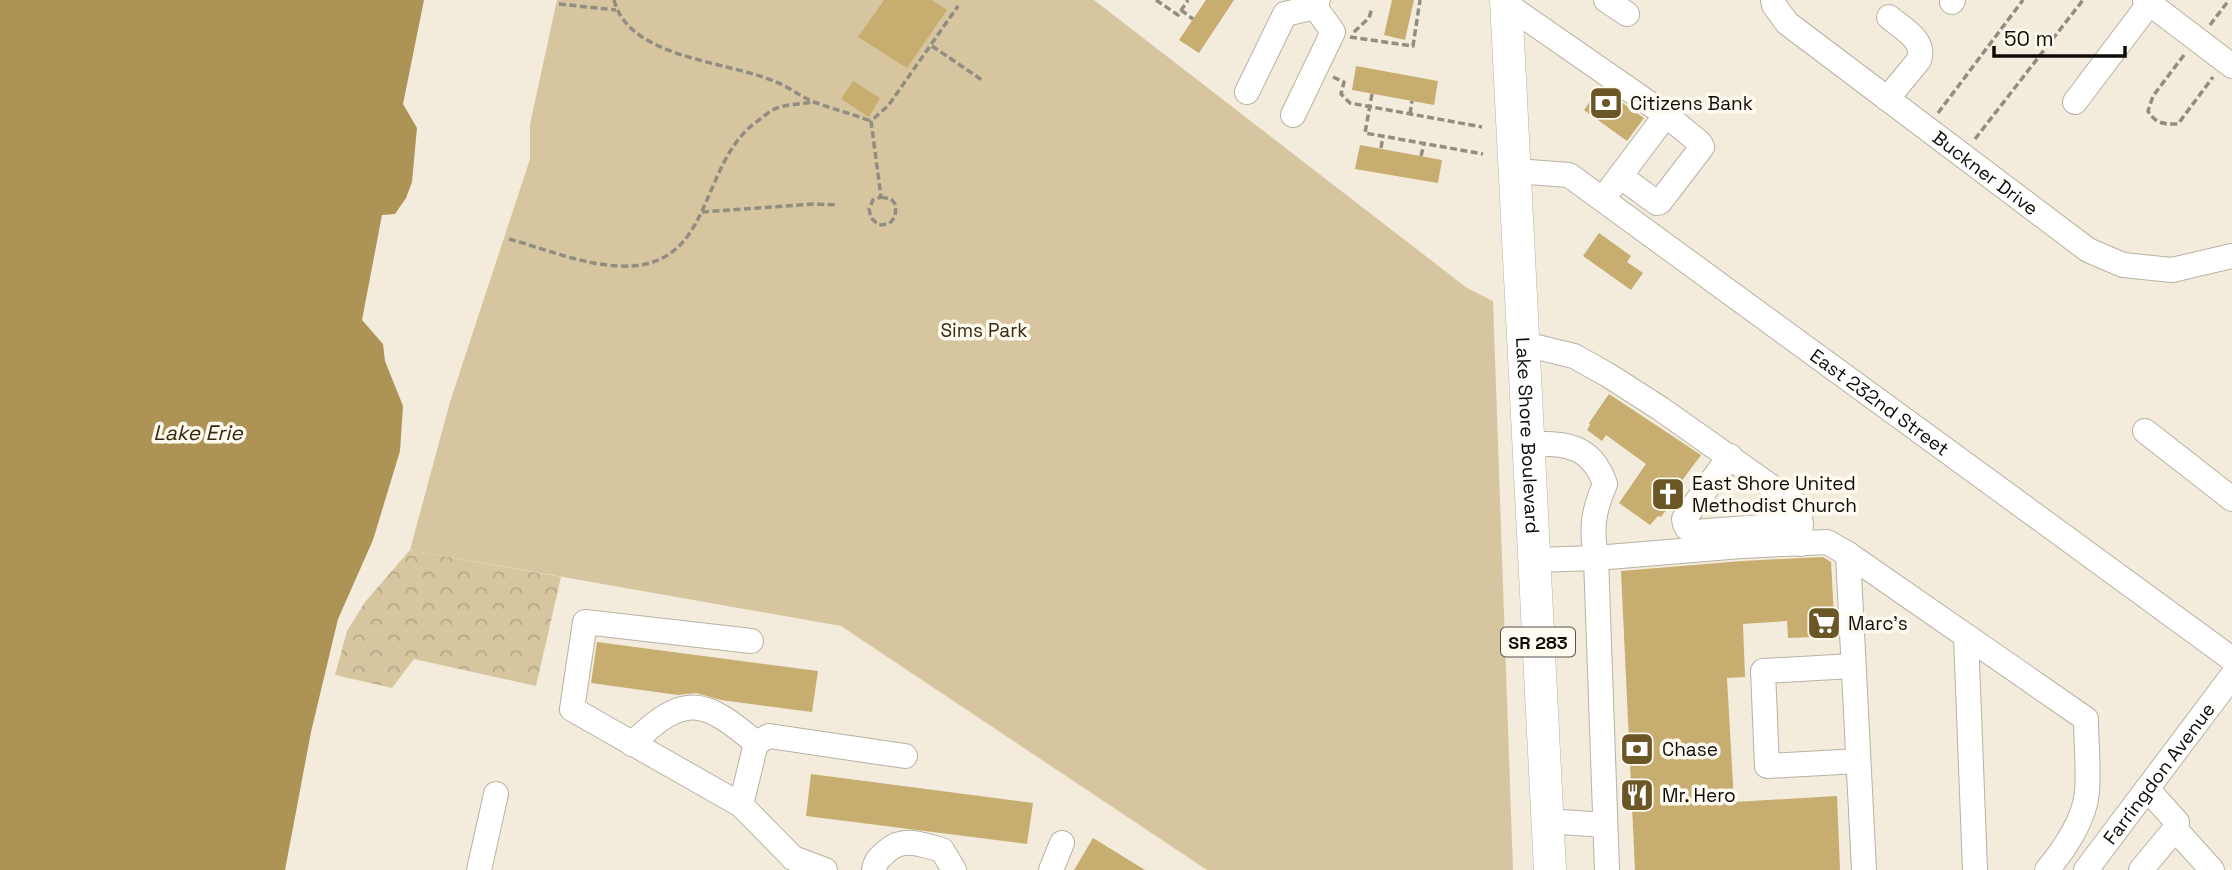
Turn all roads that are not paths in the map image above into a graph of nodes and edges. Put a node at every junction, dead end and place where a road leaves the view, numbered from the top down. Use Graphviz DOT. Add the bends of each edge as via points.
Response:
graph roads {
  1 [pos="1606,0"];
  2 [pos="1773,0"];
  3 [pos="2149,1"];
  4 [pos="1506,2"];
  5 [pos="1316,4"];
  6 [pos="1627,13"];
  7 [pos="1889,17"];
  8 [pos="2222,72"];
  9 [pos="1247,92"];
  10 [pos="1887,99"];
  11 [pos="2075,102"];
  12 [pos="1293,115"];
  13 [pos="1666,115"];
  14 [pos="1516,171"];
  15 [pos="1620,176"];
  16 [pos="1603,200"];
  17 [pos="2232,256"];
  18 [pos="1524,344"];
  19 [pos="2145,431"];
  20 [pos="1529,444"];
  21 [pos="1730,456"];
  22 [pos="2232,499"];
  23 [pos="1801,534"];
  24 [pos="1848,554"];
  25 [pos="1596,558"];
  26 [pos="1534,560"];
  27 [pos="1966,636"];
  28 [pos="751,641"];
  29 [pos="2232,659"];
  30 [pos="1853,666"];
  31 [pos="2232,676"];
  32 [pos="757,743"];
  33 [pos="632,744"];
  34 [pos="905,756"];
  35 [pos="1858,761"];
  36 [pos="2147,789"];
  37 [pos="496,794"];
  38 [pos="741,805"];
  39 [pos="1547,821"];
  40 [pos="1605,825"];
  41 [pos="2175,830"];
  42 [pos="1062,843"];
  43 [pos="479,870"];
  44 [pos="825,870"];
  45 [pos="874,870"];
  46 [pos="954,870"];
  47 [pos="1051,870"];
  48 [pos="1550,870"];
  49 [pos="1607,870"];
  50 [pos="1864,870"];
  51 [pos="1975,870"];
  52 [pos="2047,870"];
  53 [pos="2086,870"];
  54 [pos="2141,870"];
  55 [pos="2212,870"];
  1 -- 6 [label="street"];
  2 -- 10 [label="street, Buckner Drive" via="1787,23"];
  3 -- 8 [label="street"];
  3 -- 11 [label="street"];
  4 -- 13 [label="street"];
  4 -- 14 [label="main road, Lake Shore Boulevard / SR 283"];
  5 -- 9 [label="street" via="1285,14"];
  5 -- 12 [label="street" via="1340,34 1315,69"];
  7 -- 10 [label="street" via="1917,41 1921,53"];
  10 -- 17 [label="street, Buckner Drive" via="2088,250 2123,265 2172,270"];
  13 -- 15 [label="street"];
  13 -- 15 [label="street" via="1702,147 1660,202"];
  14 -- 16 [label="street, East 232nd Street" via="1569,175"];
  14 -- 18 [label="main road, Lake Shore Boulevard / SR 283"];
  15 -- 16 [label="street"];
  16 -- 29 [label="street, East 232nd Street"];
  18 -- 20 [label="main road, Lake Shore Boulevard / SR 283"];
  18 -- 21 [label="street" via="1574,356"];
  19 -- 22 [label="street"];
  20 -- 25 [label="street" via="1555,443 1580,450 1599,467 1605,484 1592,532"];
  20 -- 26 [label="main road, Lake Shore Boulevard / SR 283"];
  21 -- 23 [label="street" via="1797,505"];
  21 -- 23 [label="street" via="1684,519 1685,526 1695,533"];
  23 -- 24 [label="street"];
  23 -- 25 [label="street" via="1741,546"];
  24 -- 27 [label="street"];
  24 -- 30 [label="street"];
  25 -- 26 [label="street"];
  25 -- 40 [label="street"];
  26 -- 39 [label="main road, Lake Shore Boulevard / SR 283"];
  27 -- 51 [label="street"];
  27 -- 52 [label="street" via="2086,719 2087,795 2076,824"];
  28 -- 33 [label="street" via="585,622 572,709"];
  30 -- 35 [label="street"];
  30 -- 35 [label="street" via="1763,671 1767,766"];
  31 -- 36 [label="street, Farringdon Avenue"];
  32 -- 33 [label="street" via="719,716 690,706 650,726"];
  32 -- 34 [label="street" via="769,736"];
  32 -- 38 [label="street"];
  33 -- 38 [label="street"];
  35 -- 50 [label="street"];
  36 -- 41 [label="street" via="2177,822"];
  36 -- 53 [label="street, Farringdon Avenue"];
  37 -- 43 [label="street"];
  38 -- 44 [label="street" via="793,858"];
  39 -- 40 [label="street"];
  39 -- 48 [label="main road, Lake Shore Boulevard / SR 283"];
  40 -- 49 [label="street"];
  41 -- 54 [label="street"];
  41 -- 55 [label="street"];
  42 -- 47 [label="street"];
  45 -- 46 [label="street" via="876,860 893,846 910,841 942,850"];
}
